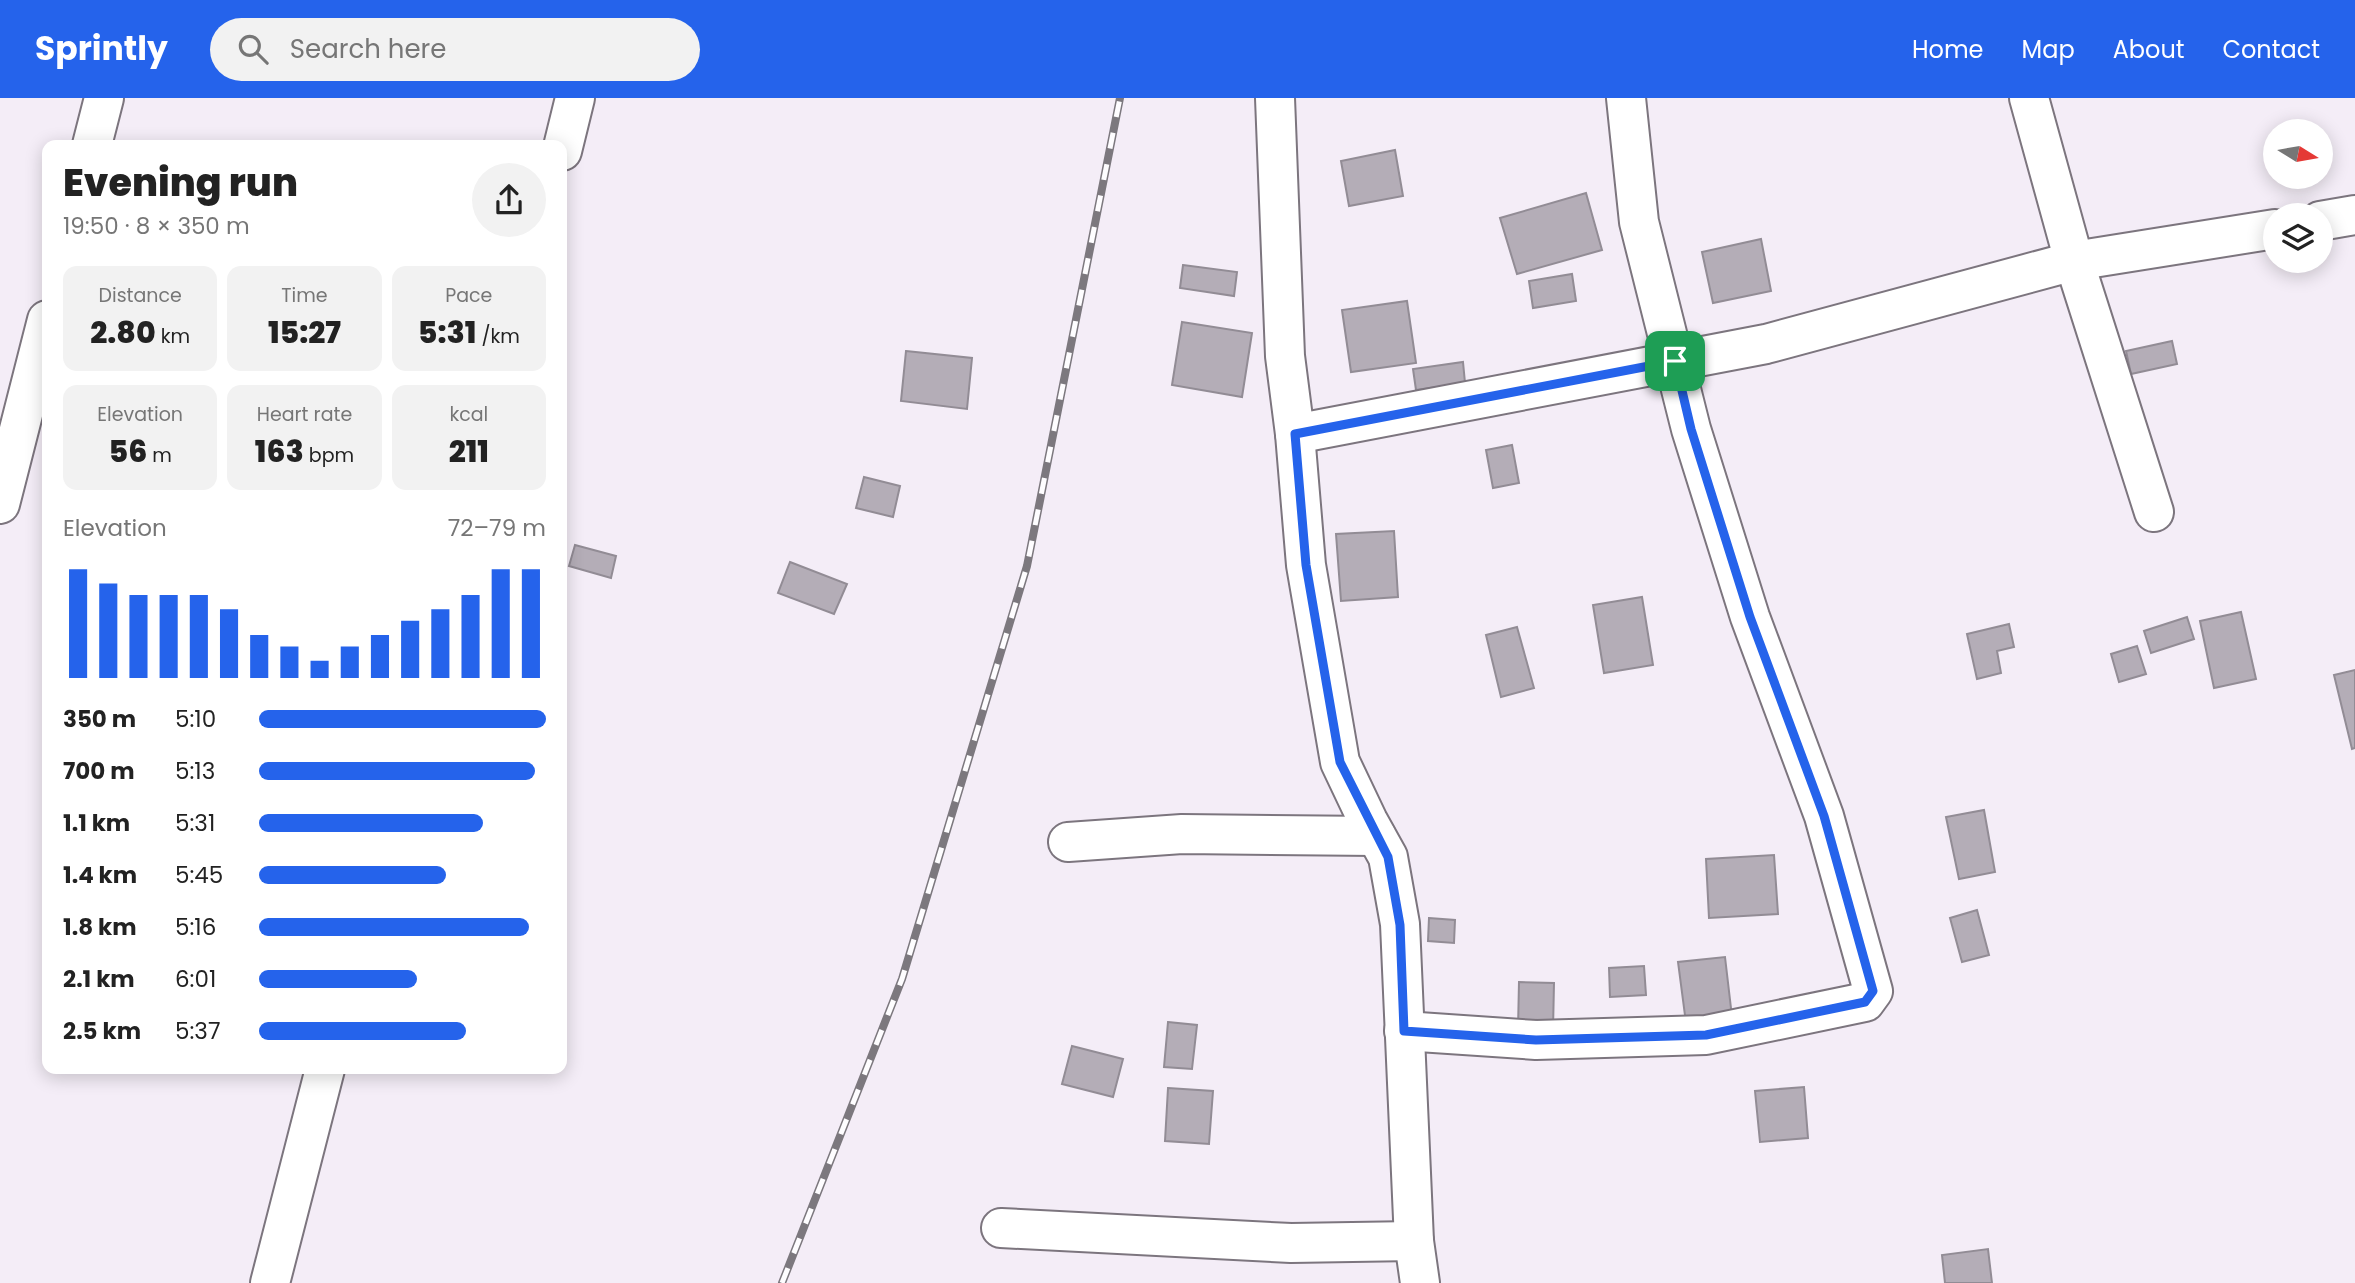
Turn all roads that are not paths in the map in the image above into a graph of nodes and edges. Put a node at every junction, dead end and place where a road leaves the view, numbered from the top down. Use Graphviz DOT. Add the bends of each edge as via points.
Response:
graph roads {
  1 [pos="104,98"];
  2 [pos="575,98"];
  3 [pos="1276,98"];
  4 [pos="1626,98"];
  5 [pos="2029,98"];
  6 [pos="93,140"];
  7 [pos="565,140"];
  8 [pos="2355,215"];
  9 [pos="2333,219"];
  10 [pos="2263,231"];
  11 [pos="2074,261"];
  12 [pos="42,340"];
  13 [pos="1675,361"];
  14 [pos="1295,434"];
  15 [pos="0,504"];
  16 [pos="2154,512"];
  17 [pos="1376,836"];
  18 [pos="1068,842"];
  19 [pos="1404,1031"];
  20 [pos="324,1074"];
  21 [pos="1001,1228"];
  22 [pos="1414,1241"];
  23 [pos="270,1283"];
  24 [pos="1420,1283"];
  1 -- 6 [label="street"];
  2 -- 7 [label="street"];
  3 -- 14 [label="street" via="1285,356"];
  4 -- 13 [label="street" via="1639,222"];
  5 -- 11 [label="street"];
  8 -- 9 [label="street"];
  10 -- 11 [label="street"];
  11 -- 13 [label="street" via="1766,344"];
  11 -- 16 [label="street"];
  12 -- 15 [label="street"];
  13 -- 14 [label="street"];
  13 -- 19 [label="street" via="1691,429 1750,617 1824,816 1873,991 1865,1002 1706,1035 1536,1040"];
  14 -- 17 [label="street" via="1306,565 1340,762"];
  17 -- 18 [label="street" via="1182,834"];
  17 -- 19 [label="street" via="1388,857 1400,925"];
  19 -- 22 [label="street"];
  20 -- 23 [label="street"];
  21 -- 22 [label="street" via="1291,1243"];
  22 -- 24 [label="street"];
}
